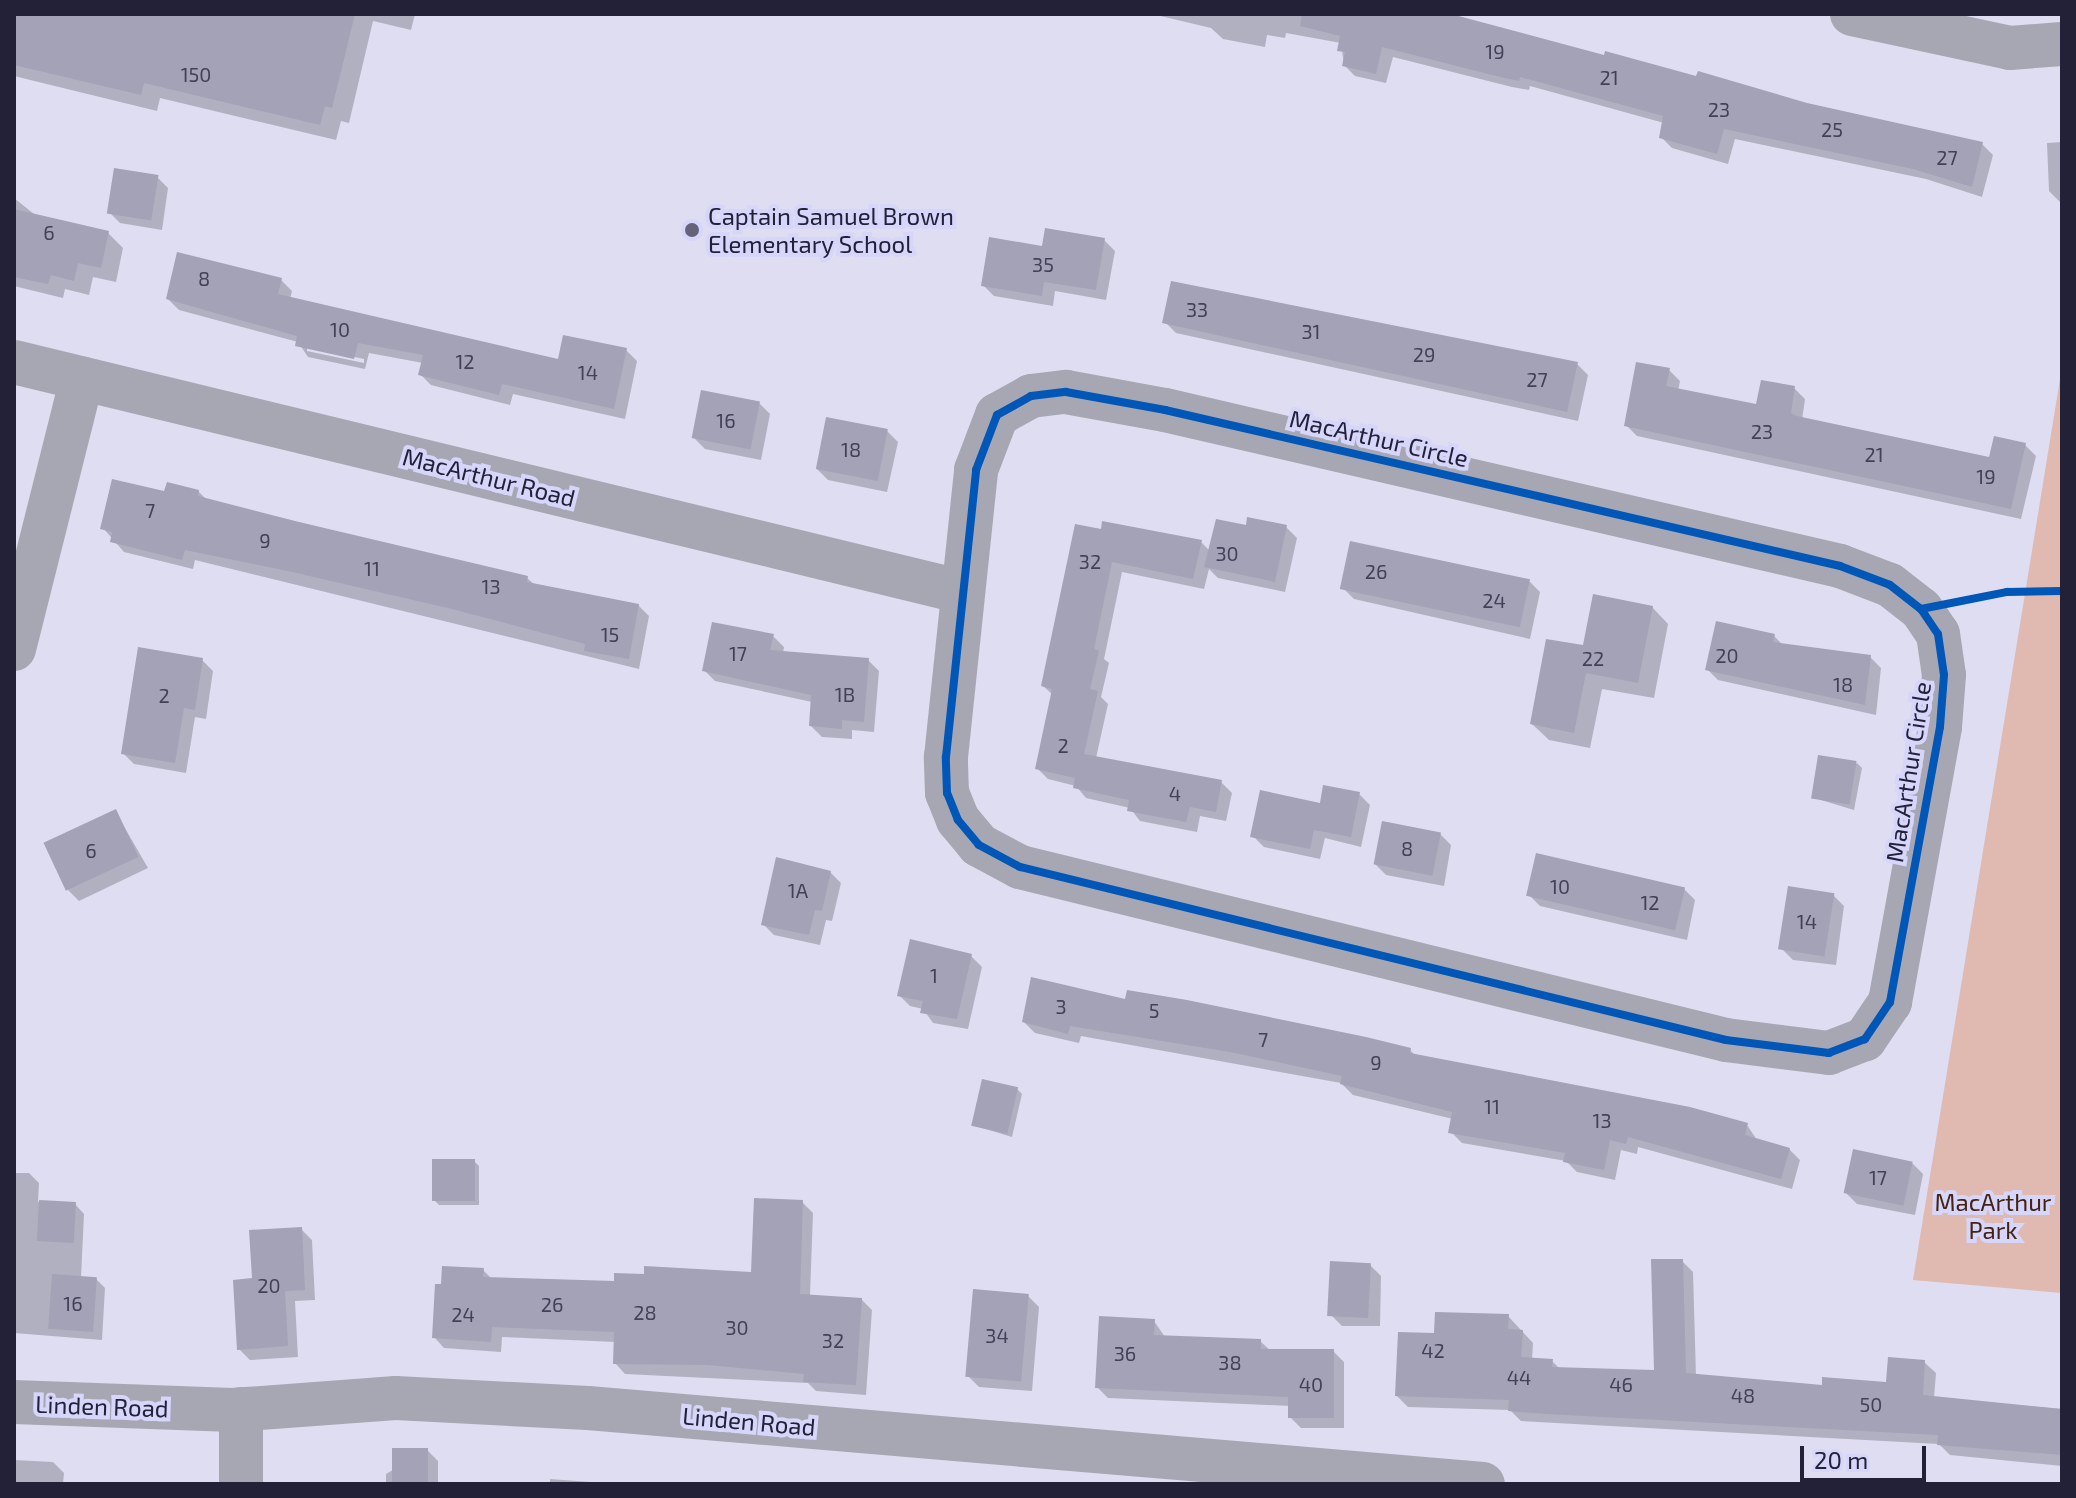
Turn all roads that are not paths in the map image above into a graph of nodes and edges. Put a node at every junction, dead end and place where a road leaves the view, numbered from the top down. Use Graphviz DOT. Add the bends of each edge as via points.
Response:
graph roads {
  1 [pos="1852,14"];
  2 [pos="2062,44"];
  3 [pos="14,362"];
  4 [pos="82,378"];
  5 [pos="963,592"];
  6 [pos="14,649"];
  7 [pos="14,1402"];
  8 [pos="241,1409"];
  9 [pos="241,1484"];
  10 [pos="1483,1484"];
  1 -- 2 [label="street" via="2010,48"];
  3 -- 4 [label="street, MacArthur Road"];
  4 -- 5 [label="street, MacArthur Road"];
  4 -- 6 [label="street"];
  5 -- 5 [label="street, MacArthur Circle" via="976,470 997,415 1031,396 1066,392 1139,404 1825,562 1890,585 1921,609 1938,634 1944,675 1940,727 1890,1002 1865,1039 1829,1053 1780,1050 1020,867 979,845 958,820 947,793"];
  7 -- 8 [label="street, Linden Road"];
  8 -- 9 [label="street"];
  8 -- 10 [label="street, Linden Road" via="396,1398 588,1408"];
}
